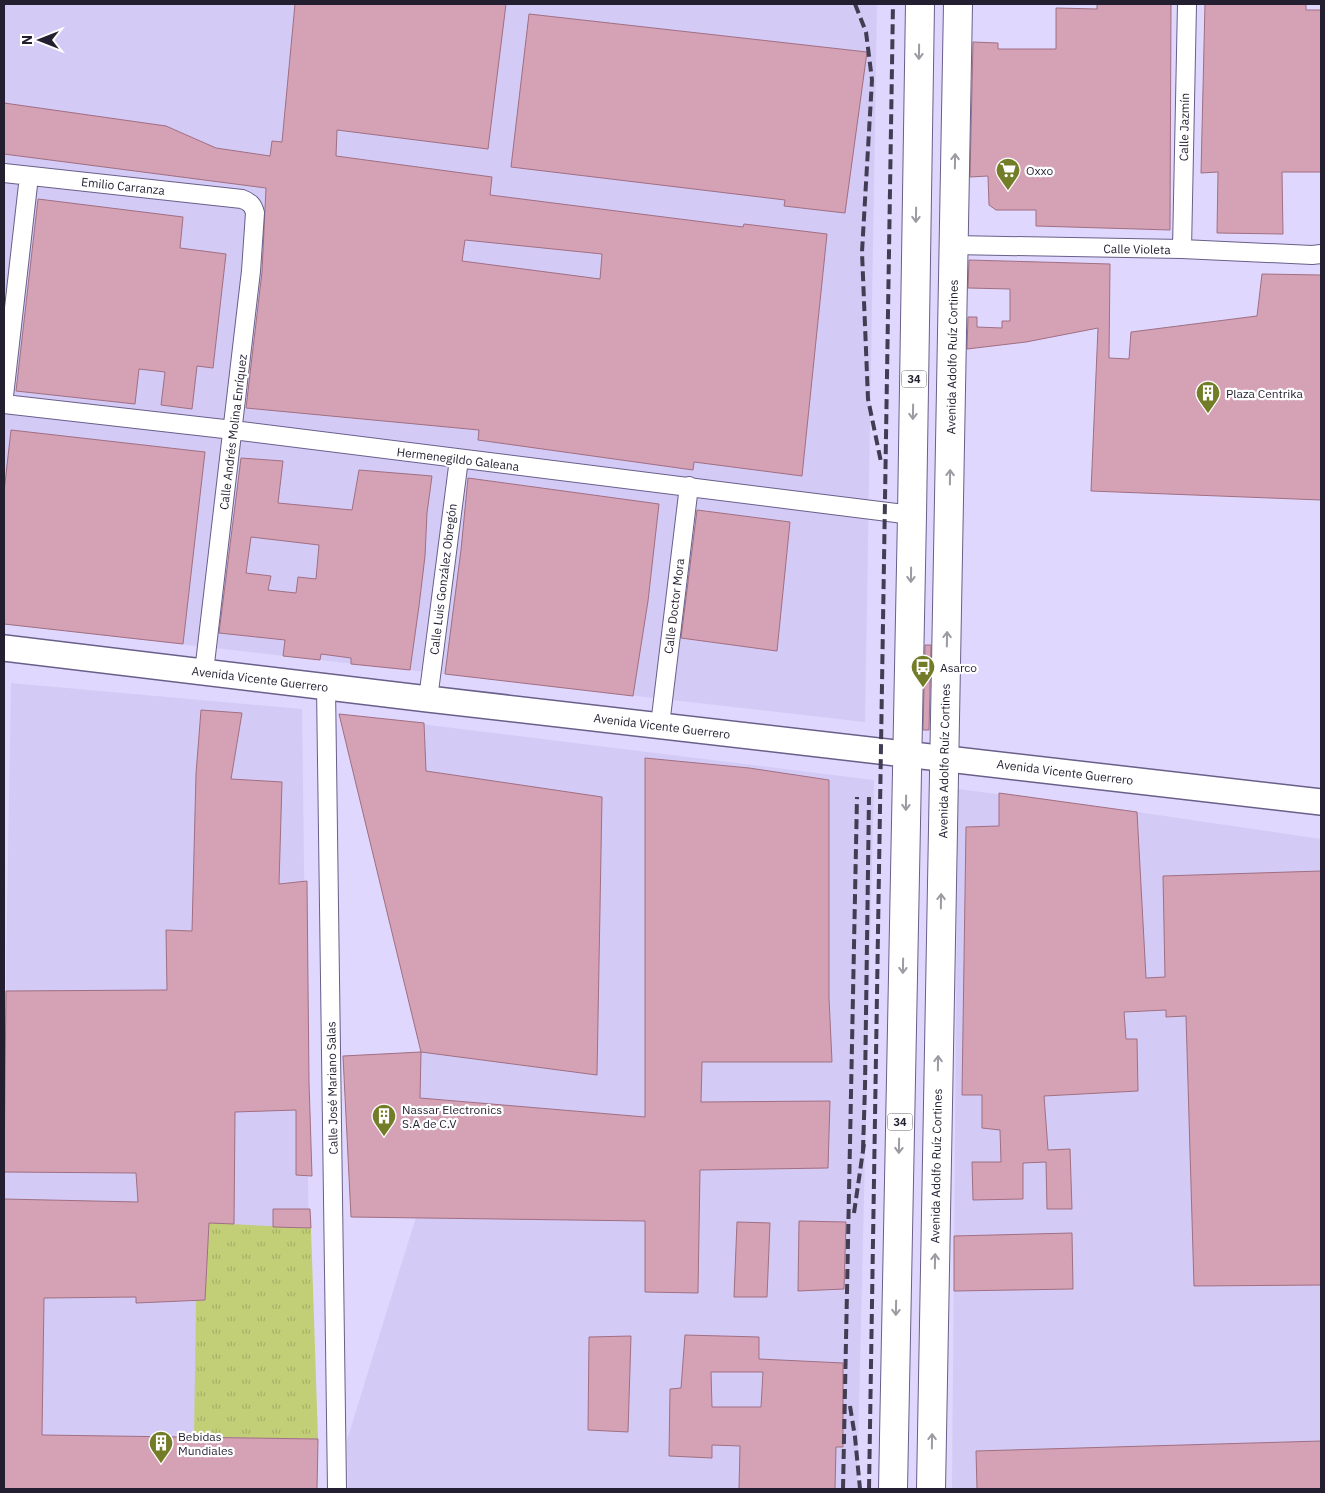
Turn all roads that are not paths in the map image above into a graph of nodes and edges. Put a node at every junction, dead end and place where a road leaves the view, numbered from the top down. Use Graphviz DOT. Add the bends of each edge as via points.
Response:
graph roads {
  1 [pos="920,4"];
  2 [pos="958,4"];
  3 [pos="1187,4"];
  4 [pos="4,173"];
  5 [pos="29,176"];
  6 [pos="242,199"];
  7 [pos="953,245"];
  8 [pos="1182,250"];
  9 [pos="1321,254"];
  10 [pos="4,396"];
  11 [pos="4,404"];
  12 [pos="233,430"];
  13 [pos="459,459"];
  14 [pos="689,486"];
  15 [pos="912,515"];
  16 [pos="4,648"];
  17 [pos="204,672"];
  18 [pos="326,687"];
  19 [pos="428,699"];
  20 [pos="660,725"];
  21 [pos="907,755"];
  22 [pos="943,758"];
  23 [pos="1321,802"];
  24 [pos="337,1489"];
  25 [pos="893,1489"];
  26 [pos="931,1489"];
  1 -- 15 [label="main road, 34, one-way"];
  7 -- 2 [label="main road, Avenida Adolfo Ruíz Cortines, one-way"];
  3 -- 8 [label="street, Calle Jazmín"];
  4 -- 5 [label="street, Emilio Carranza"];
  5 -- 6 [label="street, Emilio Carranza"];
  5 -- 10 [label="street"];
  6 -- 12 [label="street, Calle Andrés Molina Enríquez" via="249,201 255,213"];
  7 -- 8 [label="street, Calle Violeta"];
  22 -- 7 [label="main road, Avenida Adolfo Ruíz Cortines, one-way"];
  8 -- 9 [label="street, Calle Violeta"];
  11 -- 12 [label="street, Hermenegildo Galeana"];
  12 -- 13 [label="street, Hermenegildo Galeana"];
  12 -- 17 [label="street, Calle Andrés Molina Enríquez"];
  13 -- 14 [label="street, Hermenegildo Galeana"];
  13 -- 19 [label="street, Calle Luis González Obregón"];
  14 -- 15 [label="street, Hermenegildo Galeana"];
  14 -- 20 [label="street, Calle Doctor Mora"];
  15 -- 21 [label="main road, 34, one-way"];
  16 -- 17 [label="main road, Avenida Vicente Guerrero"];
  17 -- 18 [label="main road, Avenida Vicente Guerrero"];
  18 -- 19 [label="main road, Avenida Vicente Guerrero"];
  18 -- 24 [label="street, Calle José Mariano Salas"];
  19 -- 20 [label="main road, Avenida Vicente Guerrero"];
  20 -- 21 [label="main road, Avenida Vicente Guerrero"];
  21 -- 22 [label="main road, Avenida Vicente Guerrero"];
  21 -- 25 [label="main road, 34, one-way"];
  22 -- 23 [label="main road, Avenida Vicente Guerrero"];
  26 -- 22 [label="main road, Avenida Adolfo Ruíz Cortines, one-way"];
}
